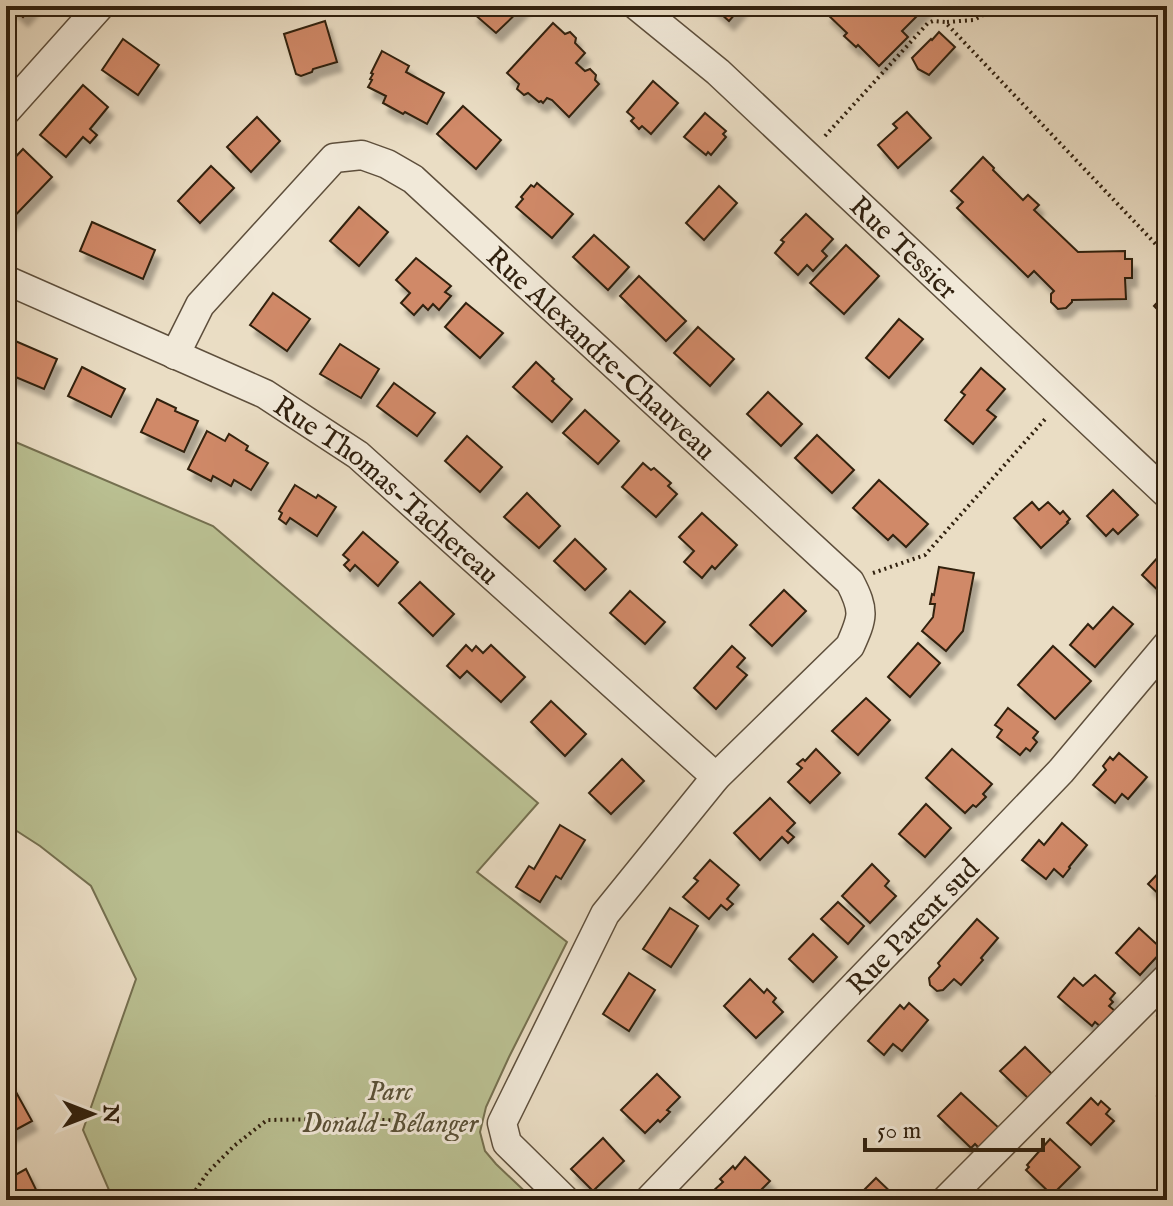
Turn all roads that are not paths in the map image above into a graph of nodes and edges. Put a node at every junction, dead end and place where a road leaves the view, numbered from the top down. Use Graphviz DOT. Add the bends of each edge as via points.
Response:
graph roads {
  1 [pos="100,6"];
  2 [pos="637,6"];
  3 [pos="6,111"];
  4 [pos="6,280"];
  5 [pos="175,355"];
  6 [pos="1167,494"];
  7 [pos="1167,645"];
  8 [pos="716,777"];
  9 [pos="1167,978"];
  10 [pos="565,1200"];
  11 [pos="649,1200"];
  12 [pos="946,1200"];
  1 -- 3 [label="street"];
  2 -- 6 [label="street, Rue Tessier" via="718,72"];
  4 -- 5 [label="street, Rue Thomas-Tachereau"];
  5 -- 8 [label="street, Rue Thomas-Tachereau" via="265,394 358,455"];
  5 -- 8 [label="street, Rue Alexandre-Chauveau" via="200,305 334,158 362,155 413,179 850,582 861,619 850,646"];
  7 -- 11 [label="street, Rue Parent sud" via="1061,771"];
  8 -- 10 [label="street" via="605,914 502,1123 507,1143"];
  9 -- 12 [label="street"];
}
